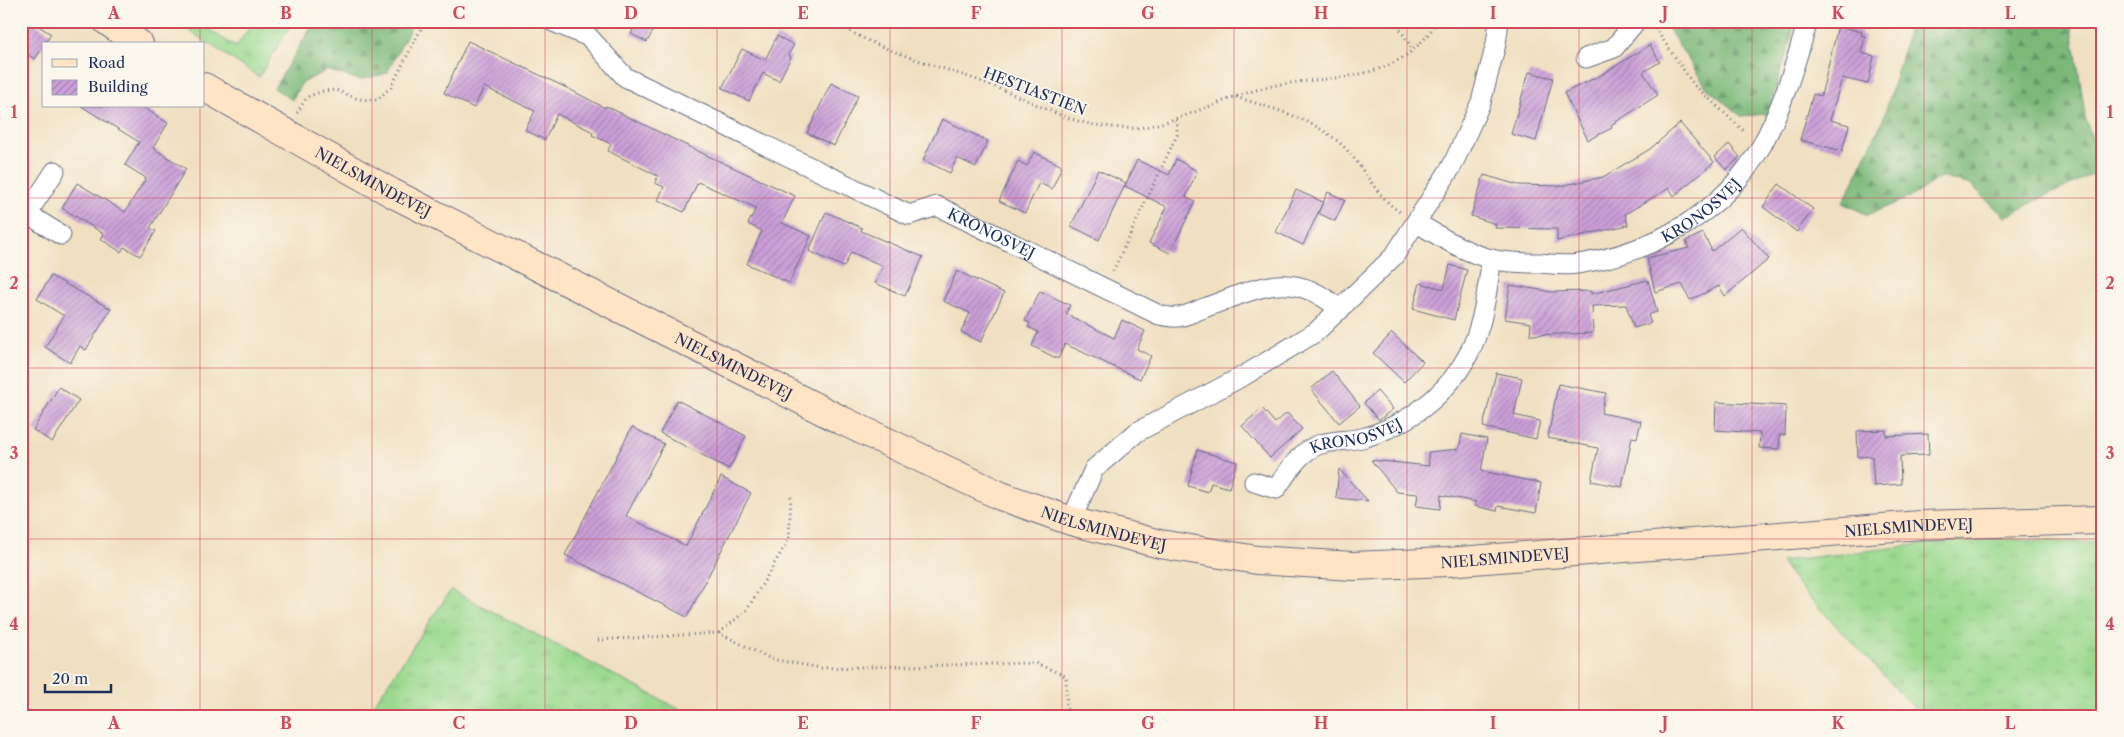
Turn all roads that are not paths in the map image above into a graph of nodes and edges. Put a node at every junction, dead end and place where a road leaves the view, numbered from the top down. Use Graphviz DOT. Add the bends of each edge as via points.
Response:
graph roads {
  1 [pos="107,21"];
  2 [pos="551,21"];
  3 [pos="1499,21"];
  4 [pos="1636,21"];
  5 [pos="1808,21"];
  6 [pos="136,42"];
  7 [pos="1586,58"];
  8 [pos="205,89"];
  9 [pos="54,171"];
  10 [pos="24,212"];
  11 [pos="1417,223"];
  12 [pos="61,236"];
  13 [pos="1492,259"];
  14 [pos="1340,310"];
  15 [pos="1254,482"];
  16 [pos="2103,520"];
  17 [pos="1070,521"];
  1 -- 6 [label="street"];
  2 -- 14 [label="street, KRONOSVEJ" via="588,37 626,77 908,215 937,206 1159,315 1178,317 1263,287 1284,284 1304,287 1324,296"];
  3 -- 11 [label="street" via="1481,102 1452,166"];
  4 -- 7 [label="street" via="1614,48"];
  5 -- 13 [label="street, KRONOSVEJ" via="1786,94 1761,146 1741,175 1714,203 1654,242 1619,256 1576,264"];
  8 -- 17 [label="street, NIELSMINDEVEJ" via="392,193 841,420 1001,496"];
  9 -- 10 [label="street"];
  10 -- 12 [label="street"];
  11 -- 13 [label="street, KRONOSVEJ" via="1459,247"];
  11 -- 14 [label="street" via="1394,256"];
  13 -- 15 [label="street, KRONOSVEJ" via="1480,327 1467,358 1448,385 1424,408 1396,426 1364,437 1320,444 1302,454 1276,489"];
  14 -- 17 [label="street" via="1316,332 1137,432 1094,469"];
  16 -- 17 [label="street, NIELSMINDEVEJ" via="1920,525 1456,562 1353,566 1247,558 1160,544"];
}
